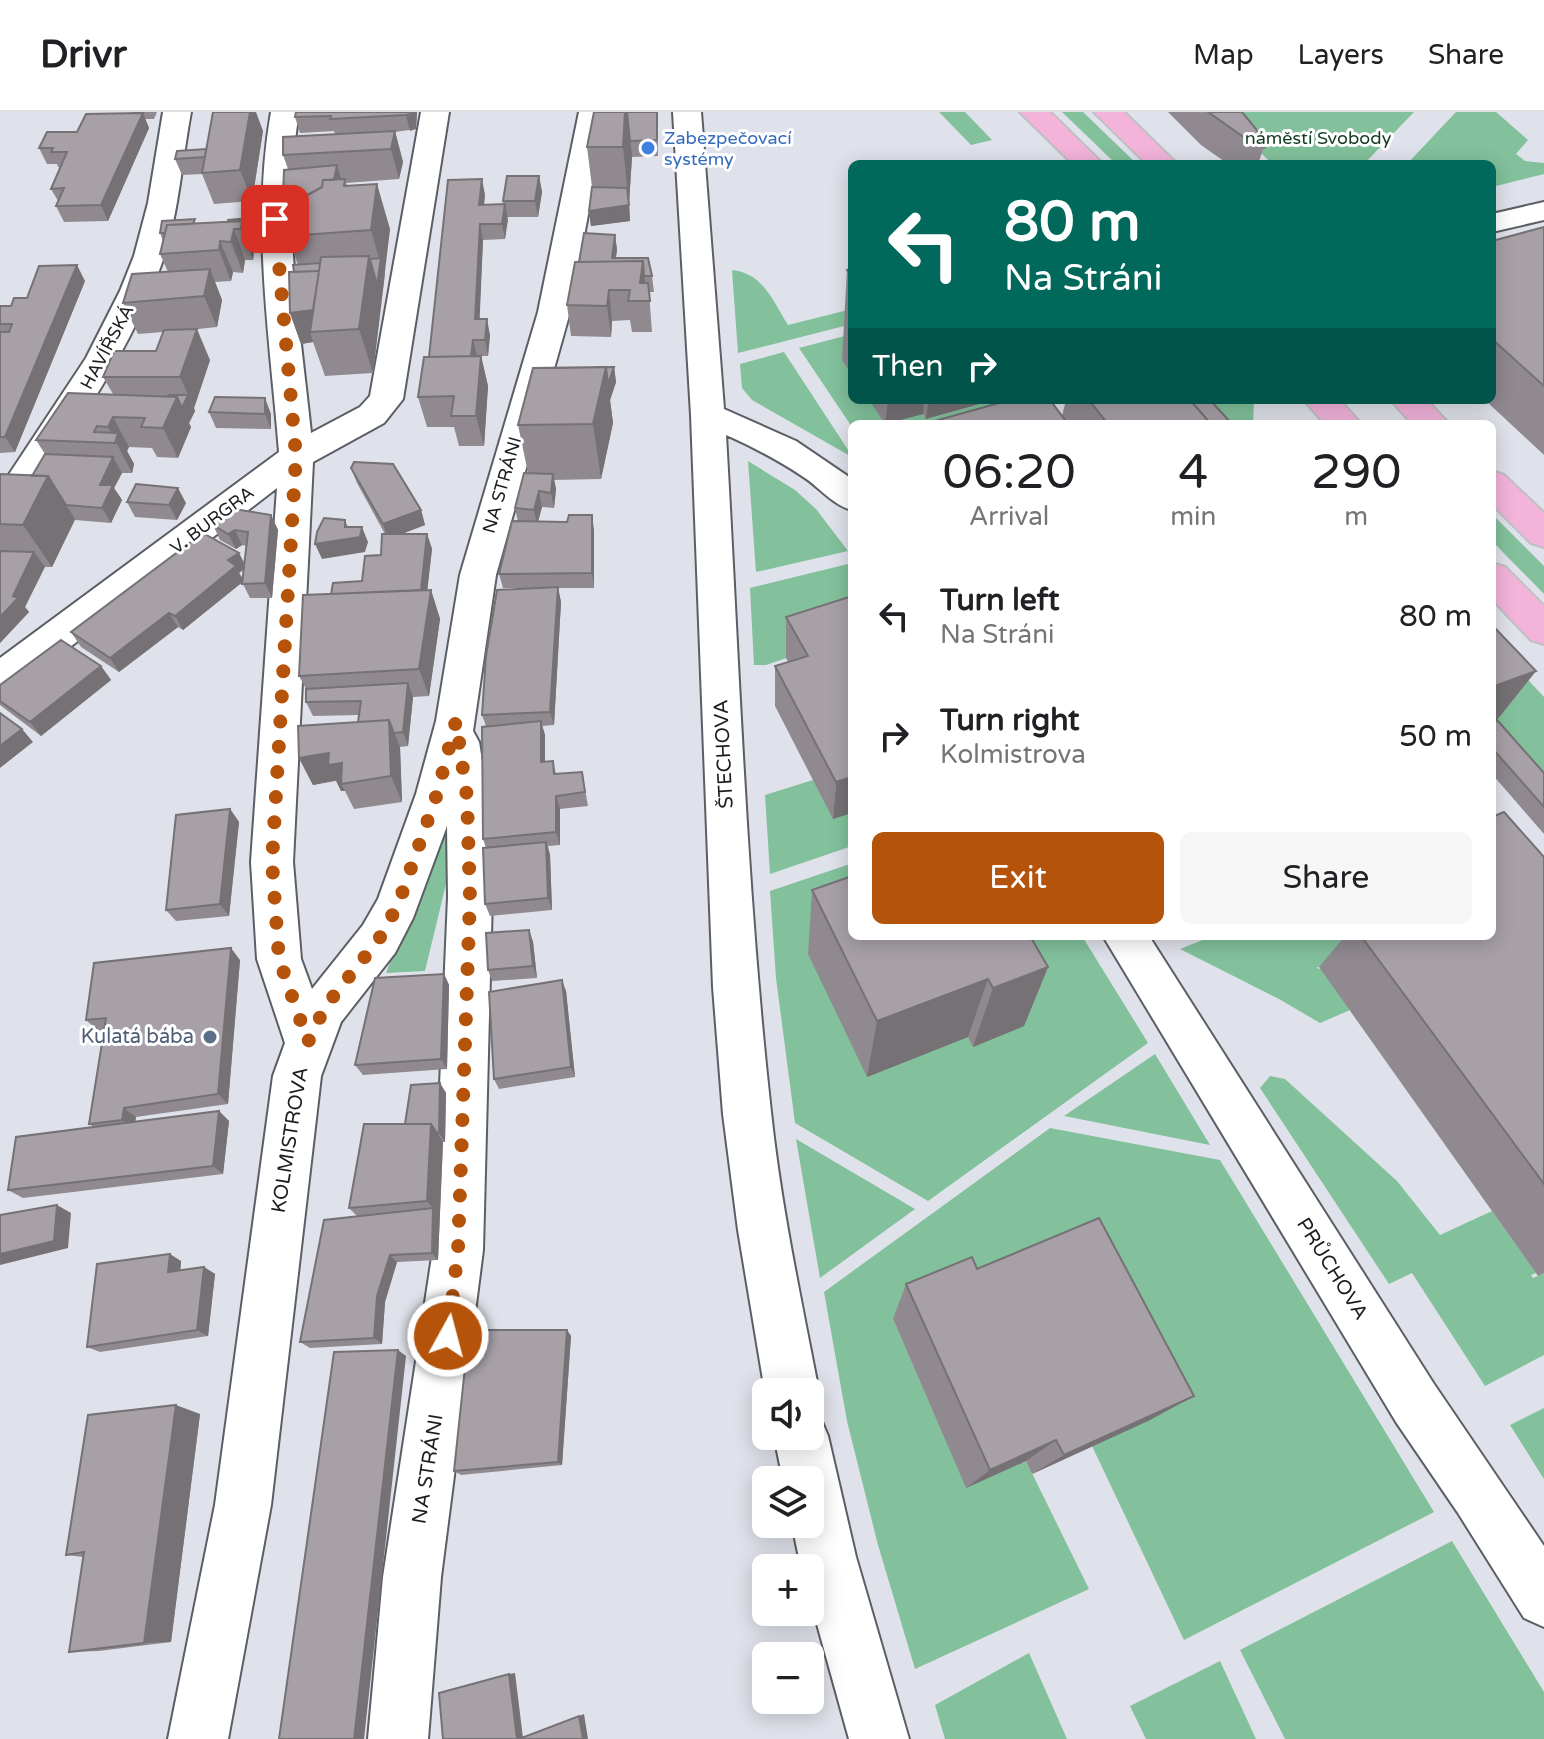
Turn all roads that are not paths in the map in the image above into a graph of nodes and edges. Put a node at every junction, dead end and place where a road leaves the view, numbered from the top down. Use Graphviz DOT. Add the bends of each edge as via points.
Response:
graph roads {
  1 [pos="177,112"];
  2 [pos="285,112"];
  3 [pos="435,112"];
  4 [pos="593,112"];
  5 [pos="687,112"];
  6 [pos="1034,112"];
  7 [pos="1108,112"];
  8 [pos="1085,160"];
  9 [pos="1159,160"];
  10 [pos="1544,211"];
  11 [pos="1496,222"];
  12 [pos="1325,404"];
  13 [pos="1412,404"];
  14 [pos="708,415"];
  15 [pos="1340,420"];
  16 [pos="1428,420"];
  17 [pos="296,456"];
  18 [pos="1496,487"];
  19 [pos="848,495"];
  20 [pos="0,515"];
  21 [pos="1544,534"];
  22 [pos="1496,580"];
  23 [pos="1544,630"];
  24 [pos="0,679"];
  25 [pos="456,721"];
  26 [pos="1127,940"];
  27 [pos="308,1042"];
  28 [pos="789,1378"];
  29 [pos="804,1450"];
  30 [pos="1544,1598"];
  31 [pos="198,1739"];
  32 [pos="398,1739"];
  33 [pos="879,1739"];
  1 -- 20 [label="street, HAVÍŘSKÁ" via="150,253 124,319 88,385"];
  2 -- 17 [label="street, KOLMISTROVA" via="275,219"];
  3 -- 17 [label="street, V. BURGRA" via="386,399 372,415"];
  4 -- 25 [label="street, NA STRÁNI" via="550,326 478,575"];
  5 -- 14 [label="street, ŠTECHOVA"];
  6 -- 8 [label="main road"];
  7 -- 9 [label="main road"];
  10 -- 11 [label="street"];
  12 -- 15 [label="main road"];
  13 -- 16 [label="main road"];
  14 -- 19 [label="street" via="801,458"];
  14 -- 28 [label="street, ŠTECHOVA" via="736,987 747,1114"];
  17 -- 24 [label="street, V. BURGRA"];
  17 -- 27 [label="street, KOLMISTROVA" via="272,862 279,959"];
  18 -- 21 [label="main road"];
  22 -- 23 [label="main road"];
  25 -- 27 [label="street, NA STRÁNI" via="398,905 379,939 325,1007"];
  25 -- 32 [label="street, NA STRÁNI" via="467,797 470,897 458,1250 412,1577"];
  26 -- 30 [label="street, PRŮCHOVA" via="1415,1403"];
  27 -- 31 [label="street, KOLMISTROVA" via="293,1098 243,1505"];
  29 -- 33 [label="street" via="827,1557"];
}
